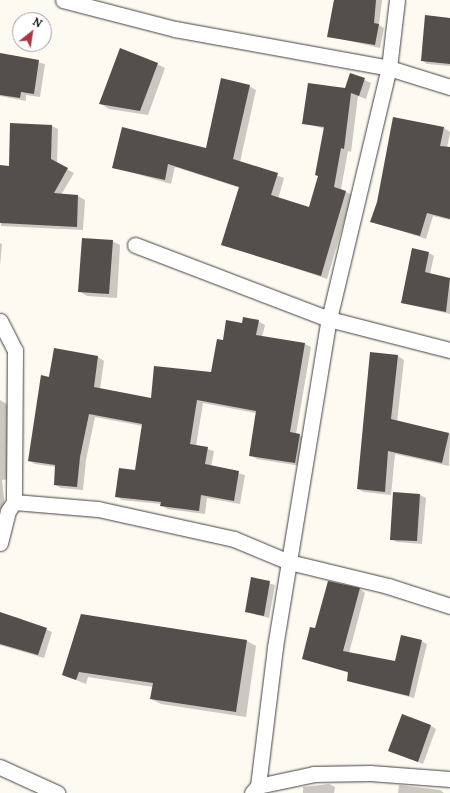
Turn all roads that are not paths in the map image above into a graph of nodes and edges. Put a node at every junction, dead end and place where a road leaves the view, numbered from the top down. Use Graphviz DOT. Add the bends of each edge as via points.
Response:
graph roads {
  1 [pos="63,0"];
  2 [pos="397,0"];
  3 [pos="389,68"];
  4 [pos="450,87"];
  5 [pos="135,245"];
  6 [pos="329,319"];
  7 [pos="0,321"];
  8 [pos="450,350"];
  9 [pos="14,502"];
  10 [pos="0,543"];
  11 [pos="289,562"];
  12 [pos="450,606"];
  13 [pos="0,767"];
  14 [pos="450,779"];
  15 [pos="255,790"];
  16 [pos="57,793"];
  1 -- 3 [label="street" via="175,29"];
  2 -- 3 [label="street"];
  3 -- 4 [label="street"];
  3 -- 6 [label="street"];
  5 -- 6 [label="street"];
  6 -- 8 [label="street"];
  6 -- 11 [label="street"];
  7 -- 9 [label="street" via="16,350"];
  9 -- 10 [label="street" via="8,510"];
  9 -- 11 [label="street" via="98,509 234,539"];
  11 -- 12 [label="street" via="388,586"];
  11 -- 15 [label="street"];
  13 -- 16 [label="street"];
  14 -- 15 [label="street" via="370,773 314,774"];
}
